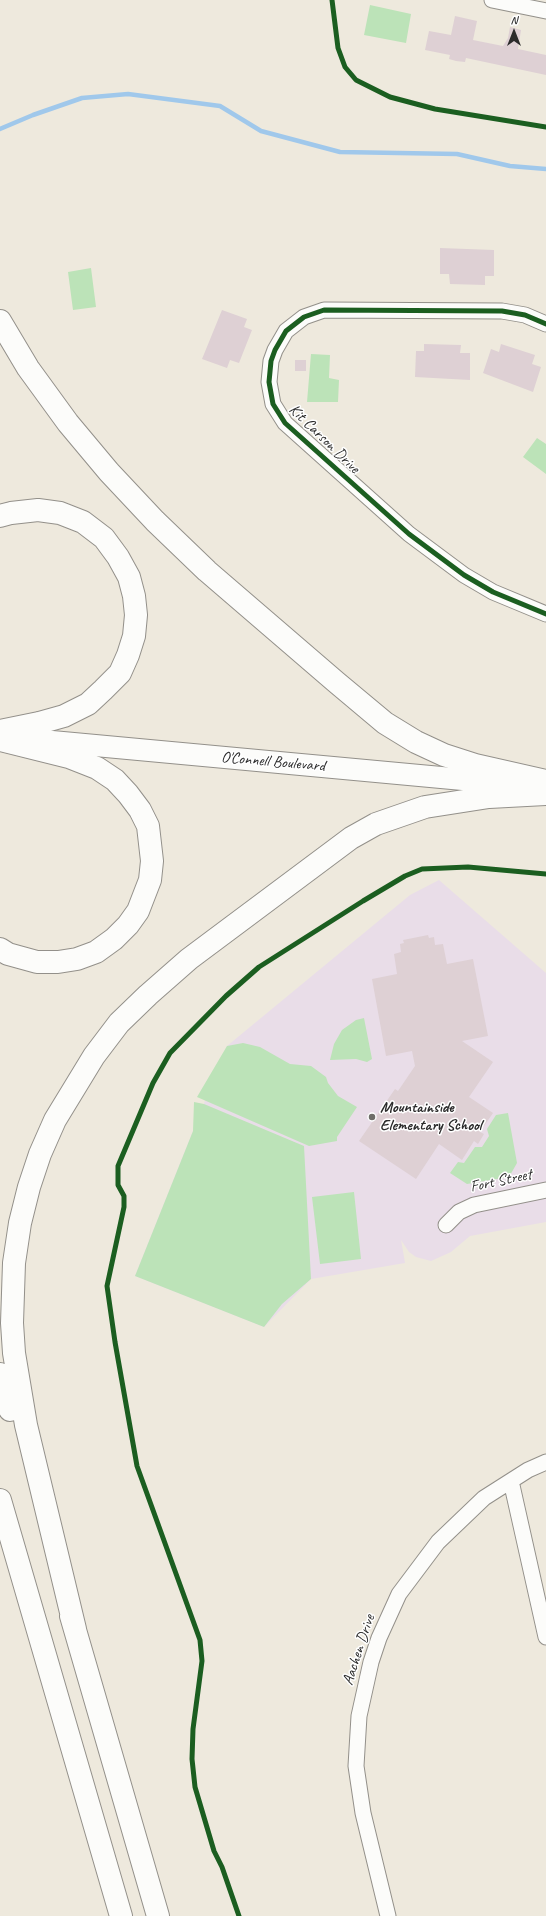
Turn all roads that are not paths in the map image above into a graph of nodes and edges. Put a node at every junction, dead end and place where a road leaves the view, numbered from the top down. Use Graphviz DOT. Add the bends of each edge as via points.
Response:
graph roads {
  1 [pos="492,0"];
  2 [pos="546,11"];
  3 [pos="0,322"];
  4 [pos="546,324"];
  5 [pos="0,516"];
  6 [pos="546,614"];
  7 [pos="0,731"];
  8 [pos="0,737"];
  9 [pos="0,740"];
  10 [pos="546,781"];
  11 [pos="546,787"];
  12 [pos="546,794"];
  13 [pos="0,949"];
  14 [pos="546,1190"];
  15 [pos="446,1225"];
  16 [pos="0,1374"];
  17 [pos="546,1462"];
  18 [pos="511,1481"];
  19 [pos="0,1500"];
  20 [pos="0,1522"];
  21 [pos="75,1628"];
  22 [pos="546,1637"];
  23 [pos="42,1645"];
  24 [pos="121,1916"];
  25 [pos="158,1916"];
  26 [pos="388,1916"];
  1 -- 2 [label="street"];
  3 -- 10 [label="highway" via="28,368 68,423 155,521 207,571 385,723 444,755 475,765"];
  4 -- 6 [label="street, Kit Carson Drive" via="525,315 502,311 324,310 304,317 286,332 271,361 269,382 273,404 285,423 409,534 458,571 493,592"];
  5 -- 7 [label="highway" via="38,510 60,513 83,522 104,538 118,557 129,577 136,615 134,636 120,673 88,704 64,716"];
  8 -- 11 [label="main road, O'Connell Boulevard"];
  9 -- 13 [label="highway" via="69,757 97,768 115,780 140,810 148,826 152,861 150,880 138,911 114,939 96,952 77,959 37,962 8,954"];
  12 -- 21 [label="highway" via="489,797 426,807 376,824 351,838 189,959 148,995 119,1023 94,1056 55,1120 40,1154 20,1223 14,1263 12,1324 14,1353 26,1425"];
  14 -- 15 [label="street, Fort Street" via="474,1205 459,1212"];
  16 -- 21 [label="highway"];
  17 -- 18 [label="street, Aachen Drive"];
  18 -- 22 [label="street"];
  18 -- 26 [label="street, Aachen Drive" via="484,1498 438,1542 399,1594 372,1662 359,1716 356,1766 363,1814"];
  19 -- 23 [label="highway"];
  20 -- 23 [label="highway"];
  21 -- 25 [label="highway"];
  23 -- 24 [label="highway"];
}
